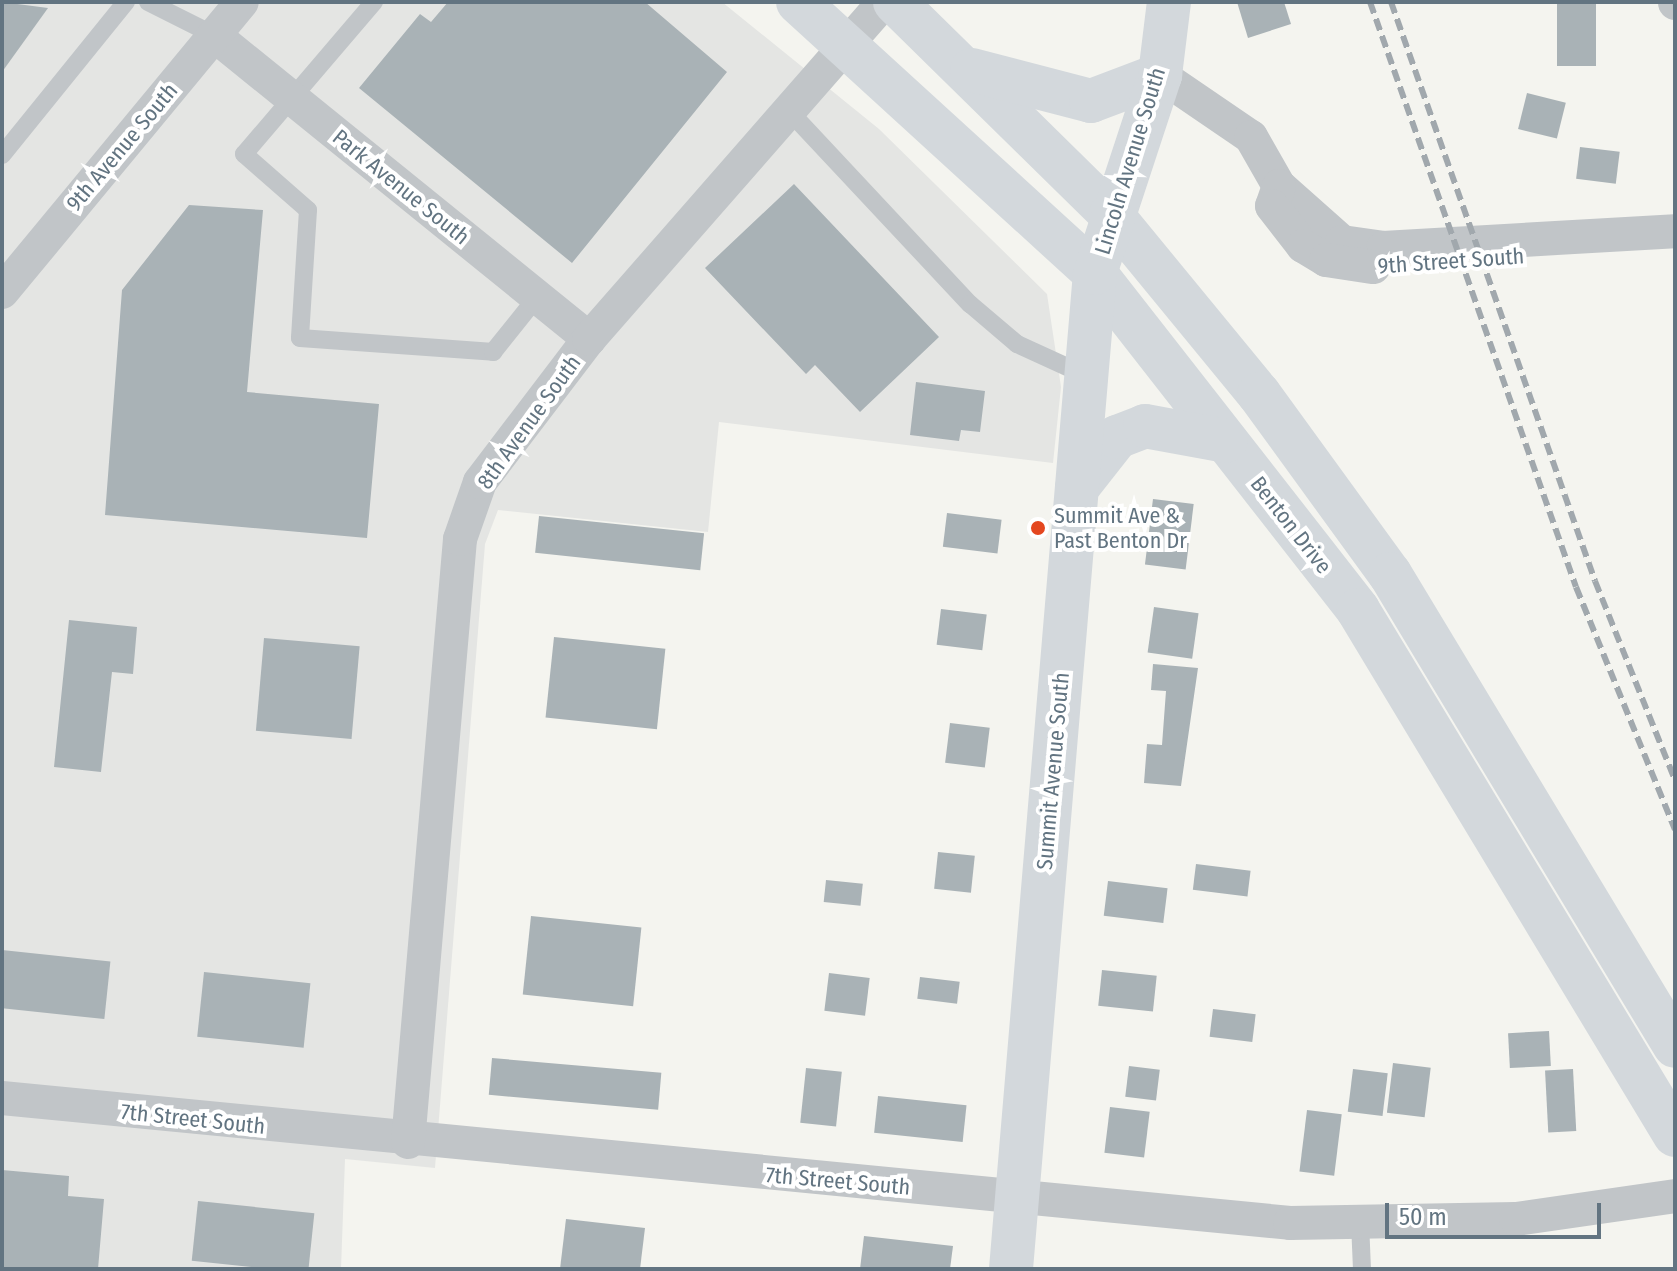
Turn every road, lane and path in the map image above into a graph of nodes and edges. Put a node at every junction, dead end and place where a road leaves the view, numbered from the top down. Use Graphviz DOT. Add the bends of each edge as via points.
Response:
graph roads {
  1 [pos="126,2"];
  2 [pos="148,2"];
  3 [pos="242,2"];
  4 [pos="374,2"];
  5 [pos="798,2"];
  6 [pos="884,2"];
  7 [pos="895,2"];
  8 [pos="1169,2"];
  9 [pos="214,35"];
  10 [pos="851,46"];
  11 [pos="960,65"];
  12 [pos="1160,75"];
  13 [pos="290,97"];
  14 [pos="791,113"];
  15 [pos="2,155"];
  16 [pos="1279,186"];
  17 [pos="1111,214"];
  18 [pos="1675,231"];
  19 [pos="1675,238"];
  20 [pos="1095,273"];
  21 [pos="3,290"];
  22 [pos="537,297"];
  23 [pos="589,339"];
  24 [pos="1087,376"];
  25 [pos="1226,441"];
  26 [pos="1077,488"];
  27 [pos="1675,1046"];
  28 [pos="2,1098"];
  29 [pos="1675,1135"];
  30 [pos="408,1142"];
  31 [pos="1675,1196"];
  32 [pos="1017,1198"];
  33 [pos="1360,1222"];
  34 [pos="1011,1269"];
  35 [pos="1362,1269"];
  1 -- 15 [label="lane"];
  2 -- 9 [label="lane"];
  3 -- 9 [label="street, 9th Avenue South"];
  4 -- 13 [label="lane"];
  5 -- 10 [label="main road, Benton Drive"];
  6 -- 10 [label="street, 8th Avenue South"];
  7 -- 11 [label="main road"];
  8 -- 12 [label="main road, Lincoln Avenue South"];
  9 -- 13 [label="street, Park Avenue South"];
  9 -- 21 [label="street, 9th Avenue South"];
  10 -- 14 [label="street, 8th Avenue South"];
  10 -- 20 [label="main road, Benton Drive"];
  11 -- 12 [label="main road" via="1049,96 1091,101"];
  11 -- 17 [label="main road"];
  12 -- 16 [label="street, 9th Street South" via="1251,137"];
  12 -- 17 [label="main road, Lincoln Avenue South"];
  13 -- 22 [label="street, Park Avenue South"];
  13 -- 22 [label="lane" via="244,154 308,210 300,338 493,352"];
  14 -- 23 [label="street, 8th Avenue South"];
  14 -- 24 [label="lane" via="970,304 1017,344"];
  16 -- 18 [label="street, 9th Street South" via="1323,231 1363,247"];
  16 -- 19 [label="street, 9th Street South" via="1272,206 1284,229 1326,260 1355,267"];
  17 -- 20 [label="main road, Lincoln Avenue South"];
  17 -- 27 [label="main road" via="1259,394 1390,574"];
  20 -- 24 [label="main road, Summit Avenue South"];
  20 -- 25 [label="main road, Benton Drive"];
  22 -- 23 [label="street, Park Avenue South"];
  23 -- 30 [label="street, 8th Avenue South" via="480,482 460,539"];
  24 -- 26 [label="main road, Summit Avenue South"];
  25 -- 26 [label="main road" via="1145,426 1117,437"];
  25 -- 29 [label="main road, Benton Drive" via="1358,610"];
  26 -- 32 [label="main road, Summit Avenue South"];
  28 -- 30 [label="street, 7th Street South"];
  30 -- 32 [label="street, 7th Street South"];
  31 -- 33 [label="street, 7th Street South" via="1516,1219"];
  32 -- 33 [label="street, 7th Street South" via="1290,1223"];
  32 -- 34 [label="main road, Summit Avenue South"];
  33 -- 35 [label="lane"];
}
